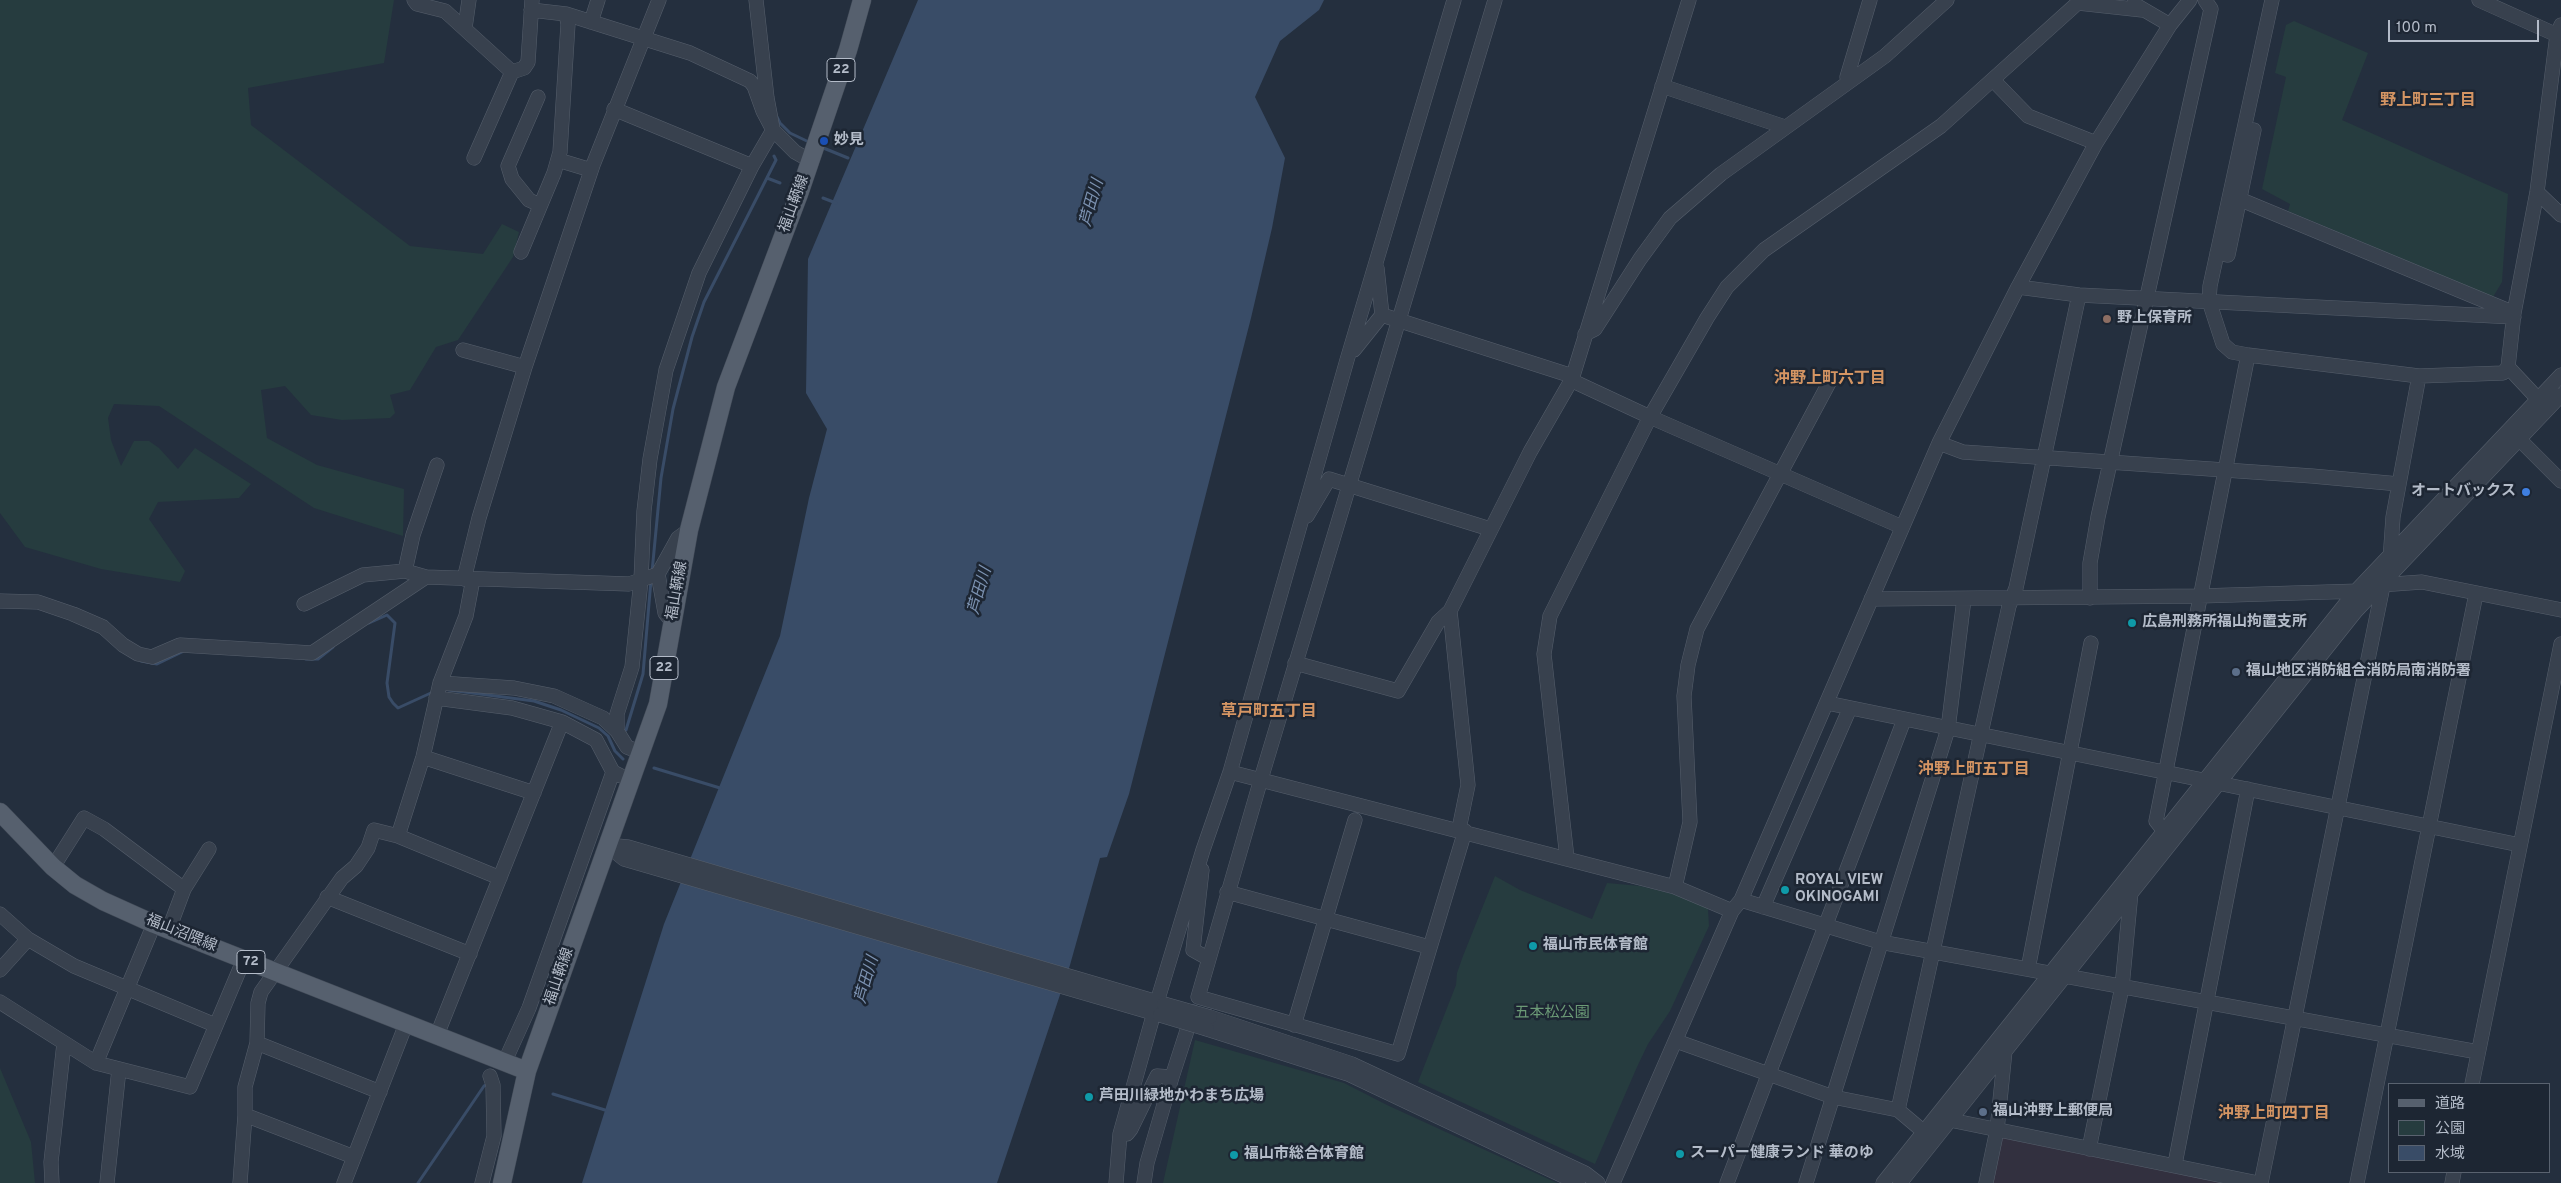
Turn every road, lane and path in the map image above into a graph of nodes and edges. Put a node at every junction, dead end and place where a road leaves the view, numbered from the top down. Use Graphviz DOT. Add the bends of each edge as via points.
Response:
graph roads {
  1 [pos="414,0"];
  2 [pos="469,0"];
  3 [pos="598,0"];
  4 [pos="659,0"];
  5 [pos="756,0"];
  6 [pos="862,0"];
  7 [pos="1454,0"];
  8 [pos="1495,0"];
  9 [pos="1689,0"];
  10 [pos="1870,0"];
  11 [pos="1947,0"];
  12 [pos="2130,0"];
  13 [pos="2190,0"];
  14 [pos="2205,0"];
  15 [pos="2272,0"];
  16 [pos="2281,0"];
  17 [pos="2479,0"];
  18 [pos="2079,2"];
  19 [pos="532,5"];
  20 [pos="2142,10"];
  21 [pos="566,14"];
  22 [pos="591,22"];
  23 [pos="2170,25"];
  24 [pos="465,28"];
  25 [pos="2559,30"];
  26 [pos="644,39"];
  27 [pos="512,72"];
  28 [pos="1993,80"];
  29 [pos="1848,82"];
  30 [pos="1662,86"];
  31 [pos="538,97"];
  32 [pos="614,109"];
  33 [pos="1785,127"];
  34 [pos="773,130"];
  35 [pos="2096,143"];
  36 [pos="814,150"];
  37 [pos="474,158"];
  38 [pos="558,160"];
  39 [pos="752,166"];
  40 [pos="591,170"];
  41 [pos="2537,192"];
  42 [pos="2239,199"];
  43 [pos="540,205"];
  44 [pos="2561,215"];
  45 [pos="521,252"];
  46 [pos="2218,253"];
  47 [pos="1377,263"];
  48 [pos="2018,287"];
  49 [pos="2079,295"];
  50 [pos="2146,298"];
  51 [pos="2209,301"];
  52 [pos="1382,315"];
  53 [pos="2514,315"];
  54 [pos="1398,321"];
  55 [pos="1585,334"];
  56 [pos="463,350"];
  57 [pos="2248,355"];
  58 [pos="1347,360"];
  59 [pos="525,367"];
  60 [pos="2508,367"];
  61 [pos="2561,375"];
  62 [pos="2419,376"];
  63 [pos="1572,379"];
  64 [pos="1830,381"];
  65 [pos="2561,395"];
  66 [pos="2538,399"];
  67 [pos="1650,417"];
  68 [pos="2519,440"];
  69 [pos="1939,443"];
  70 [pos="2044,457"];
  71 [pos="2110,462"];
  72 [pos="437,465"];
  73 [pos="2226,470"];
  74 [pos="1779,474"];
  75 [pos="2561,481"];
  76 [pos="2399,484"];
  77 [pos="1348,485"];
  78 [pos="1902,527"];
  79 [pos="1490,529"];
  80 [pos="688,530"];
  81 [pos="1297,532"];
  82 [pos="2390,557"];
  83 [pos="405,571"];
  84 [pos="426,577"];
  85 [pos="649,577"];
  86 [pos="468,579"];
  87 [pos="2383,584"];
  88 [pos="2355,592"];
  89 [pos="2476,594"];
  90 [pos="2200,596"];
  91 [pos="2012,598"];
  92 [pos="2090,598"];
  93 [pos="1871,599"];
  94 [pos="1964,599"];
  95 [pos="0,602"];
  96 [pos="304,604"];
  97 [pos="2561,610"];
  98 [pos="1450,611"];
  99 [pos="673,623"];
  100 [pos="2091,643"];
  101 [pos="2561,644"];
  102 [pos="1295,663"];
  103 [pos="438,691"];
  104 [pos="1826,703"];
  105 [pos="1850,708"];
  106 [pos="1904,720"];
  107 [pos="562,722"];
  108 [pos="1948,729"];
  109 [pos="615,730"];
  110 [pos="1982,736"];
  111 [pos="598,739"];
  112 [pos="2069,752"];
  113 [pos="642,753"];
  114 [pos="423,756"];
  115 [pos="613,772"];
  116 [pos="1230,772"];
  117 [pos="2164,772"];
  118 [pos="1261,779"];
  119 [pos="632,781"];
  120 [pos="2211,781"];
  121 [pos="2248,789"];
  122 [pos="534,793"];
  123 [pos="2338,806"];
  124 [pos="0,812"];
  125 [pos="1355,820"];
  126 [pos="2430,826"];
  127 [pos="1462,830"];
  128 [pos="2164,831"];
  129 [pos="398,836"];
  130 [pos="606,845"];
  131 [pos="2520,845"];
  132 [pos="209,849"];
  133 [pos="1203,850"];
  134 [pos="1567,858"];
  135 [pos="52,867"];
  136 [pos="500,878"];
  137 [pos="1675,887"];
  138 [pos="184,890"];
  139 [pos="1227,892"];
  140 [pos="2131,892"];
  141 [pos="327,897"];
  142 [pos="1737,905"];
  143 [pos="1763,906"];
  144 [pos="0,914"];
  145 [pos="1326,918"];
  146 [pos="162,926"];
  147 [pos="1825,926"];
  148 [pos="28,939"];
  149 [pos="1880,942"];
  150 [pos="1429,947"];
  151 [pos="1933,952"];
  152 [pos="470,954"];
  153 [pos="244,959"];
  154 [pos="1209,960"];
  155 [pos="2028,969"];
  156 [pos="0,970"];
  157 [pos="274,971"];
  158 [pos="2050,974"];
  159 [pos="2066,975"];
  160 [pos="2122,987"];
  161 [pos="126,989"];
  162 [pos="1198,998"];
  163 [pos="0,1002"];
  164 [pos="2206,1003"];
  165 [pos="1154,1007"];
  166 [pos="2295,1019"];
  167 [pos="1209,1023"];
  168 [pos="406,1024"];
  169 [pos="215,1025"];
  170 [pos="1294,1025"];
  171 [pos="437,1035"];
  172 [pos="2387,1036"];
  173 [pos="1676,1041"];
  174 [pos="257,1042"];
  175 [pos="64,1043"];
  176 [pos="2005,1050"];
  177 [pos="2478,1052"];
  178 [pos="505,1062"];
  179 [pos="96,1063"];
  180 [pos="119,1069"];
  181 [pos="527,1071"];
  182 [pos="1768,1075"];
  183 [pos="1172,1077"];
  184 [pos="492,1081"];
  185 [pos="2472,1083"];
  186 [pos="380,1092"];
  187 [pos="1833,1097"];
  188 [pos="1898,1110"];
  189 [pos="246,1115"];
  190 [pos="1950,1120"];
  191 [pos="1996,1130"];
  192 [pos="1924,1132"];
  193 [pos="1120,1134"];
  194 [pos="494,1136"];
  195 [pos="2089,1149"];
  196 [pos="354,1157"];
  197 [pos="2175,1164"];
  198 [pos="52,1183"];
  199 [pos="107,1183"];
  200 [pos="240,1183"];
  201 [pos="344,1183"];
  202 [pos="482,1183"];
  203 [pos="491,1183"];
  204 [pos="502,1183"];
  205 [pos="1116,1183"];
  206 [pos="1144,1183"];
  207 [pos="1578,1183"];
  208 [pos="1598,1183"];
  209 [pos="1613,1183"];
  210 [pos="1727,1183"];
  211 [pos="1806,1183"];
  212 [pos="1883,1183"];
  213 [pos="1900,1183"];
  214 [pos="1986,1183"];
  215 [pos="2259,1183"];
  216 [pos="2357,1183"];
  1 -- 24 [label="street" via="416,4 445,11"];
  2 -- 24 [label="street"];
  3 -- 22 [label="street"];
  4 -- 26 [label="street"];
  5 -- 34 [label="street"];
  6 -- 36 [label="main road, 福山鞆線 / 22"];
  7 -- 47 [label="street"];
  8 -- 54 [label="street"];
  9 -- 30 [label="street"];
  10 -- 29 [label="street"];
  11 -- 29 [label="street" via="1885,56"];
  12 -- 20 [label="street"];
  13 -- 23 [label="street"];
  14 -- 50 [label="street" via="2212,9"];
  15 -- 46 [label="street"];
  16 -- 42 [label="street"];
  17 -- 25 [label="street"];
  18 -- 20 [label="street"];
  18 -- 28 [label="street"];
  19 -- 21 [label="street"];
  19 -- 27 [label="street" via="527,66"];
  20 -- 23 [label="street"];
  21 -- 22 [label="street"];
  21 -- 38 [label="street" via="568,24"];
  22 -- 26 [label="street"];
  23 -- 35 [label="street"];
  24 -- 27 [label="street"];
  25 -- 41 [label="street"];
  26 -- 32 [label="street"];
  26 -- 34 [label="street" via="690,53 750,81"];
  27 -- 37 [label="street"];
  28 -- 35 [label="street" via="2028,116"];
  28 -- 67 [label="street" via="1941,126 1764,250 1728,287"];
  29 -- 33 [label="street"];
  30 -- 33 [label="street"];
  30 -- 55 [label="street"];
  31 -- 43 [label="street" via="508,166 512,179 529,200"];
  32 -- 39 [label="street"];
  32 -- 40 [label="street"];
  33 -- 55 [label="street" via="1670,218 1595,329"];
  34 -- 36 [label="street" via="795,152"];
  34 -- 39 [label="street"];
  35 -- 48 [label="street"];
  36 -- 80 [label="main road, 福山鞆線 / 22" via="726,387"];
  38 -- 40 [label="street"];
  38 -- 43 [label="street"];
  39 -- 85 [label="street" via="699,272 666,370 644,511"];
  40 -- 59 [label="street"];
  41 -- 44 [label="street"];
  41 -- 53 [label="street"];
  42 -- 46 [label="street" via="2228,255"];
  42 -- 53 [label="street"];
  43 -- 45 [label="street"];
  46 -- 51 [label="street"];
  47 -- 52 [label="street"];
  47 -- 58 [label="street"];
  48 -- 49 [label="street"];
  48 -- 69 [label="street"];
  49 -- 50 [label="street"];
  49 -- 70 [label="street"];
  50 -- 51 [label="street"];
  50 -- 71 [label="street"];
  51 -- 53 [label="street"];
  51 -- 57 [label="street" via="2224,344 2232,352"];
  52 -- 54 [label="street"];
  52 -- 58 [label="street"];
  53 -- 60 [label="street"];
  54 -- 63 [label="street" via="1566,374"];
  54 -- 77 [label="street"];
  55 -- 63 [label="street"];
  56 -- 59 [label="street"];
  57 -- 62 [label="street"];
  57 -- 73 [label="street"];
  58 -- 81 [label="street"];
  59 -- 86 [label="street" via="479,518"];
  60 -- 62 [label="street" via="2503,373"];
  60 -- 66 [label="street"];
  61 -- 66 [label="street"];
  62 -- 76 [label="street"];
  63 -- 67 [label="street"];
  63 -- 79 [label="street"];
  64 -- 74 [label="street"];
  65 -- 68 [label="street"];
  66 -- 82 [label="street"];
  67 -- 74 [label="street"];
  67 -- 134 [label="street" via="1558,596 1546,632 1544,654"];
  68 -- 75 [label="street"];
  68 -- 87 [label="street"];
  69 -- 70 [label="street" via="1963,452"];
  69 -- 78 [label="street"];
  70 -- 71 [label="street"];
  70 -- 91 [label="street"];
  71 -- 73 [label="street"];
  71 -- 92 [label="street" via="2090,563"];
  72 -- 83 [label="street" via="413,535"];
  73 -- 76 [label="street"];
  73 -- 90 [label="street"];
  74 -- 78 [label="street"];
  74 -- 137 [label="street" via="1697,629 1688,664 1684,696 1690,822"];
  76 -- 82 [label="street"];
  77 -- 79 [label="street"];
  77 -- 81 [label="street" via="1329,480"];
  77 -- 102 [label="street"];
  78 -- 93 [label="street"];
  79 -- 98 [label="street"];
  80 -- 85 [label="street" via="678,538"];
  80 -- 99 [label="main road, 福山鞆線 / 22"];
  81 -- 116 [label="street"];
  82 -- 87 [label="street"];
  82 -- 88 [label="street"];
  83 -- 84 [label="street"];
  83 -- 96 [label="street" via="363,575"];
  84 -- 86 [label="street"];
  84 -- 95 [label="street" via="312,652 180,645 152,657 138,654 103,627 73,614 38,602"];
  85 -- 86 [label="street" via="629,584"];
  85 -- 99 [label="street"];
  85 -- 109 [label="street" via="632,667"];
  86 -- 103 [label="street" via="466,616"];
  87 -- 88 [label="street"];
  87 -- 89 [label="street" via="2422,582"];
  87 -- 120 [label="street" via="2356,611"];
  87 -- 123 [label="street"];
  88 -- 90 [label="street"];
  88 -- 120 [label="street"];
  89 -- 97 [label="street"];
  89 -- 126 [label="street"];
  90 -- 92 [label="street"];
  90 -- 117 [label="street"];
  91 -- 92 [label="street"];
  91 -- 94 [label="street"];
  91 -- 110 [label="street"];
  93 -- 94 [label="street"];
  93 -- 104 [label="street"];
  94 -- 108 [label="street"];
  98 -- 102 [label="street" via="1438,622 1398,691"];
  98 -- 127 [label="street" via="1468,785"];
  99 -- 113 [label="main road, 福山鞆線 / 22" via="658,704"];
  100 -- 112 [label="street"];
  101 -- 131 [label="street"];
  102 -- 118 [label="street"];
  103 -- 107 [label="street"];
  103 -- 109 [label="street" via="514,688 554,696 603,718"];
  103 -- 114 [label="street"];
  104 -- 105 [label="street"];
  104 -- 142 [label="street"];
  105 -- 106 [label="street"];
  105 -- 143 [label="street"];
  106 -- 108 [label="street"];
  106 -- 147 [label="street"];
  107 -- 111 [label="street"];
  107 -- 122 [label="street"];
  108 -- 110 [label="street"];
  108 -- 149 [label="street"];
  109 -- 111 [label="street"];
  109 -- 113 [label="street" via="627,747"];
  110 -- 112 [label="street"];
  110 -- 151 [label="street"];
  111 -- 115 [label="street"];
  112 -- 117 [label="street"];
  112 -- 155 [label="street"];
  113 -- 119 [label="main road, 福山鞆線 / 22"];
  114 -- 122 [label="street"];
  114 -- 129 [label="street"];
  115 -- 119 [label="street"];
  115 -- 178 [label="street" via="529,1008"];
  116 -- 118 [label="street"];
  116 -- 133 [label="street"];
  117 -- 120 [label="street"];
  117 -- 128 [label="street" via="2156,821"];
  118 -- 127 [label="street"];
  118 -- 139 [label="street"];
  119 -- 130 [label="main road, 福山鞆線 / 22"];
  120 -- 121 [label="street"];
  120 -- 128 [label="street"];
  120 -- 140 [label="street"];
  121 -- 123 [label="street"];
  121 -- 164 [label="street"];
  122 -- 136 [label="street"];
  123 -- 126 [label="street"];
  123 -- 166 [label="street"];
  124 -- 135 [label="main road, 福山沼隈線 / 72"];
  125 -- 145 [label="street"];
  126 -- 131 [label="street"];
  126 -- 172 [label="street"];
  127 -- 134 [label="street"];
  127 -- 150 [label="street"];
  128 -- 158 [label="street"];
  129 -- 136 [label="street"];
  129 -- 141 [label="street" via="374,830 368,848 356,866"];
  130 -- 165 [label="street"];
  130 -- 181 [label="main road, 福山鞆線 / 22"];
  131 -- 177 [label="street"];
  132 -- 138 [label="street"];
  133 -- 154 [label="street" via="1193,950"];
  133 -- 165 [label="street"];
  134 -- 137 [label="street"];
  135 -- 138 [label="street" via="84,818 104,829"];
  135 -- 146 [label="main road, 福山沼隈線 / 72" via="88,892"];
  136 -- 152 [label="street"];
  137 -- 142 [label="street"];
  138 -- 146 [label="street"];
  139 -- 145 [label="street"];
  139 -- 154 [label="street"];
  140 -- 159 [label="street"];
  140 -- 160 [label="street"];
  141 -- 152 [label="street"];
  141 -- 157 [label="street"];
  142 -- 143 [label="street"];
  142 -- 173 [label="street"];
  143 -- 147 [label="street"];
  144 -- 148 [label="street"];
  145 -- 150 [label="street"];
  145 -- 170 [label="street"];
  146 -- 153 [label="main road, 福山沼隈線 / 72"];
  146 -- 161 [label="street"];
  147 -- 149 [label="street"];
  147 -- 182 [label="street"];
  148 -- 156 [label="street"];
  148 -- 161 [label="street" via="74,966"];
  149 -- 151 [label="street"];
  149 -- 187 [label="street"];
  150 -- 170 [label="street" via="1398,1054"];
  151 -- 155 [label="street"];
  151 -- 188 [label="street"];
  152 -- 171 [label="street"];
  153 -- 157 [label="main road, 福山沼隈線 / 72"];
  153 -- 169 [label="street"];
  154 -- 162 [label="street"];
  155 -- 158 [label="street"];
  157 -- 168 [label="main road, 福山沼隈線 / 72"];
  157 -- 174 [label="street" via="258,1003"];
  158 -- 159 [label="street"];
  158 -- 192 [label="street"];
  159 -- 160 [label="street"];
  159 -- 176 [label="street"];
  160 -- 164 [label="street"];
  160 -- 195 [label="street"];
  161 -- 169 [label="street"];
  161 -- 179 [label="street"];
  162 -- 170 [label="street"];
  162 -- 183 [label="street"];
  163 -- 175 [label="street"];
  164 -- 166 [label="street"];
  164 -- 197 [label="street"];
  165 -- 167 [label="street, bridge"];
  165 -- 193 [label="street"];
  166 -- 172 [label="street"];
  166 -- 215 [label="street"];
  167 -- 207 [label="street" via="1348,1074"];
  167 -- 208 [label="street" via="1352,1064 1577,1169"];
  168 -- 171 [label="main road, 福山沼隈線 / 72"];
  168 -- 186 [label="street"];
  169 -- 180 [label="street" via="190,1087"];
  171 -- 178 [label="main road, 福山沼隈線 / 72"];
  172 -- 177 [label="street"];
  172 -- 216 [label="street"];
  173 -- 182 [label="street"];
  173 -- 209 [label="street"];
  174 -- 186 [label="street"];
  174 -- 189 [label="street" via="245,1087"];
  175 -- 179 [label="street"];
  175 -- 198 [label="street" via="51,1162"];
  176 -- 190 [label="street"];
  176 -- 191 [label="street"];
  177 -- 185 [label="street"];
  178 -- 181 [label="main road, 福山沼隈線 / 72"];
  179 -- 180 [label="street"];
  180 -- 199 [label="street"];
  181 -- 204 [label="main road, 福山鞆線 / 22"];
  182 -- 187 [label="street"];
  182 -- 210 [label="street"];
  183 -- 193 [label="street" via="1157,1076 1131,1129 1127,1134"];
  183 -- 206 [label="street"];
  184 -- 194 [label="street"];
  186 -- 196 [label="street"];
  187 -- 188 [label="street"];
  187 -- 211 [label="street"];
  188 -- 192 [label="street"];
  189 -- 196 [label="street"];
  189 -- 200 [label="street"];
  190 -- 191 [label="street"];
  190 -- 213 [label="street"];
  191 -- 195 [label="street"];
  191 -- 214 [label="street"];
  192 -- 212 [label="street"];
  193 -- 205 [label="street"];
  194 -- 202 [label="street"];
  194 -- 203 [label="street" via="496,1163"];
  195 -- 197 [label="street"];
  196 -- 201 [label="street"];
  197 -- 215 [label="street"];
}
